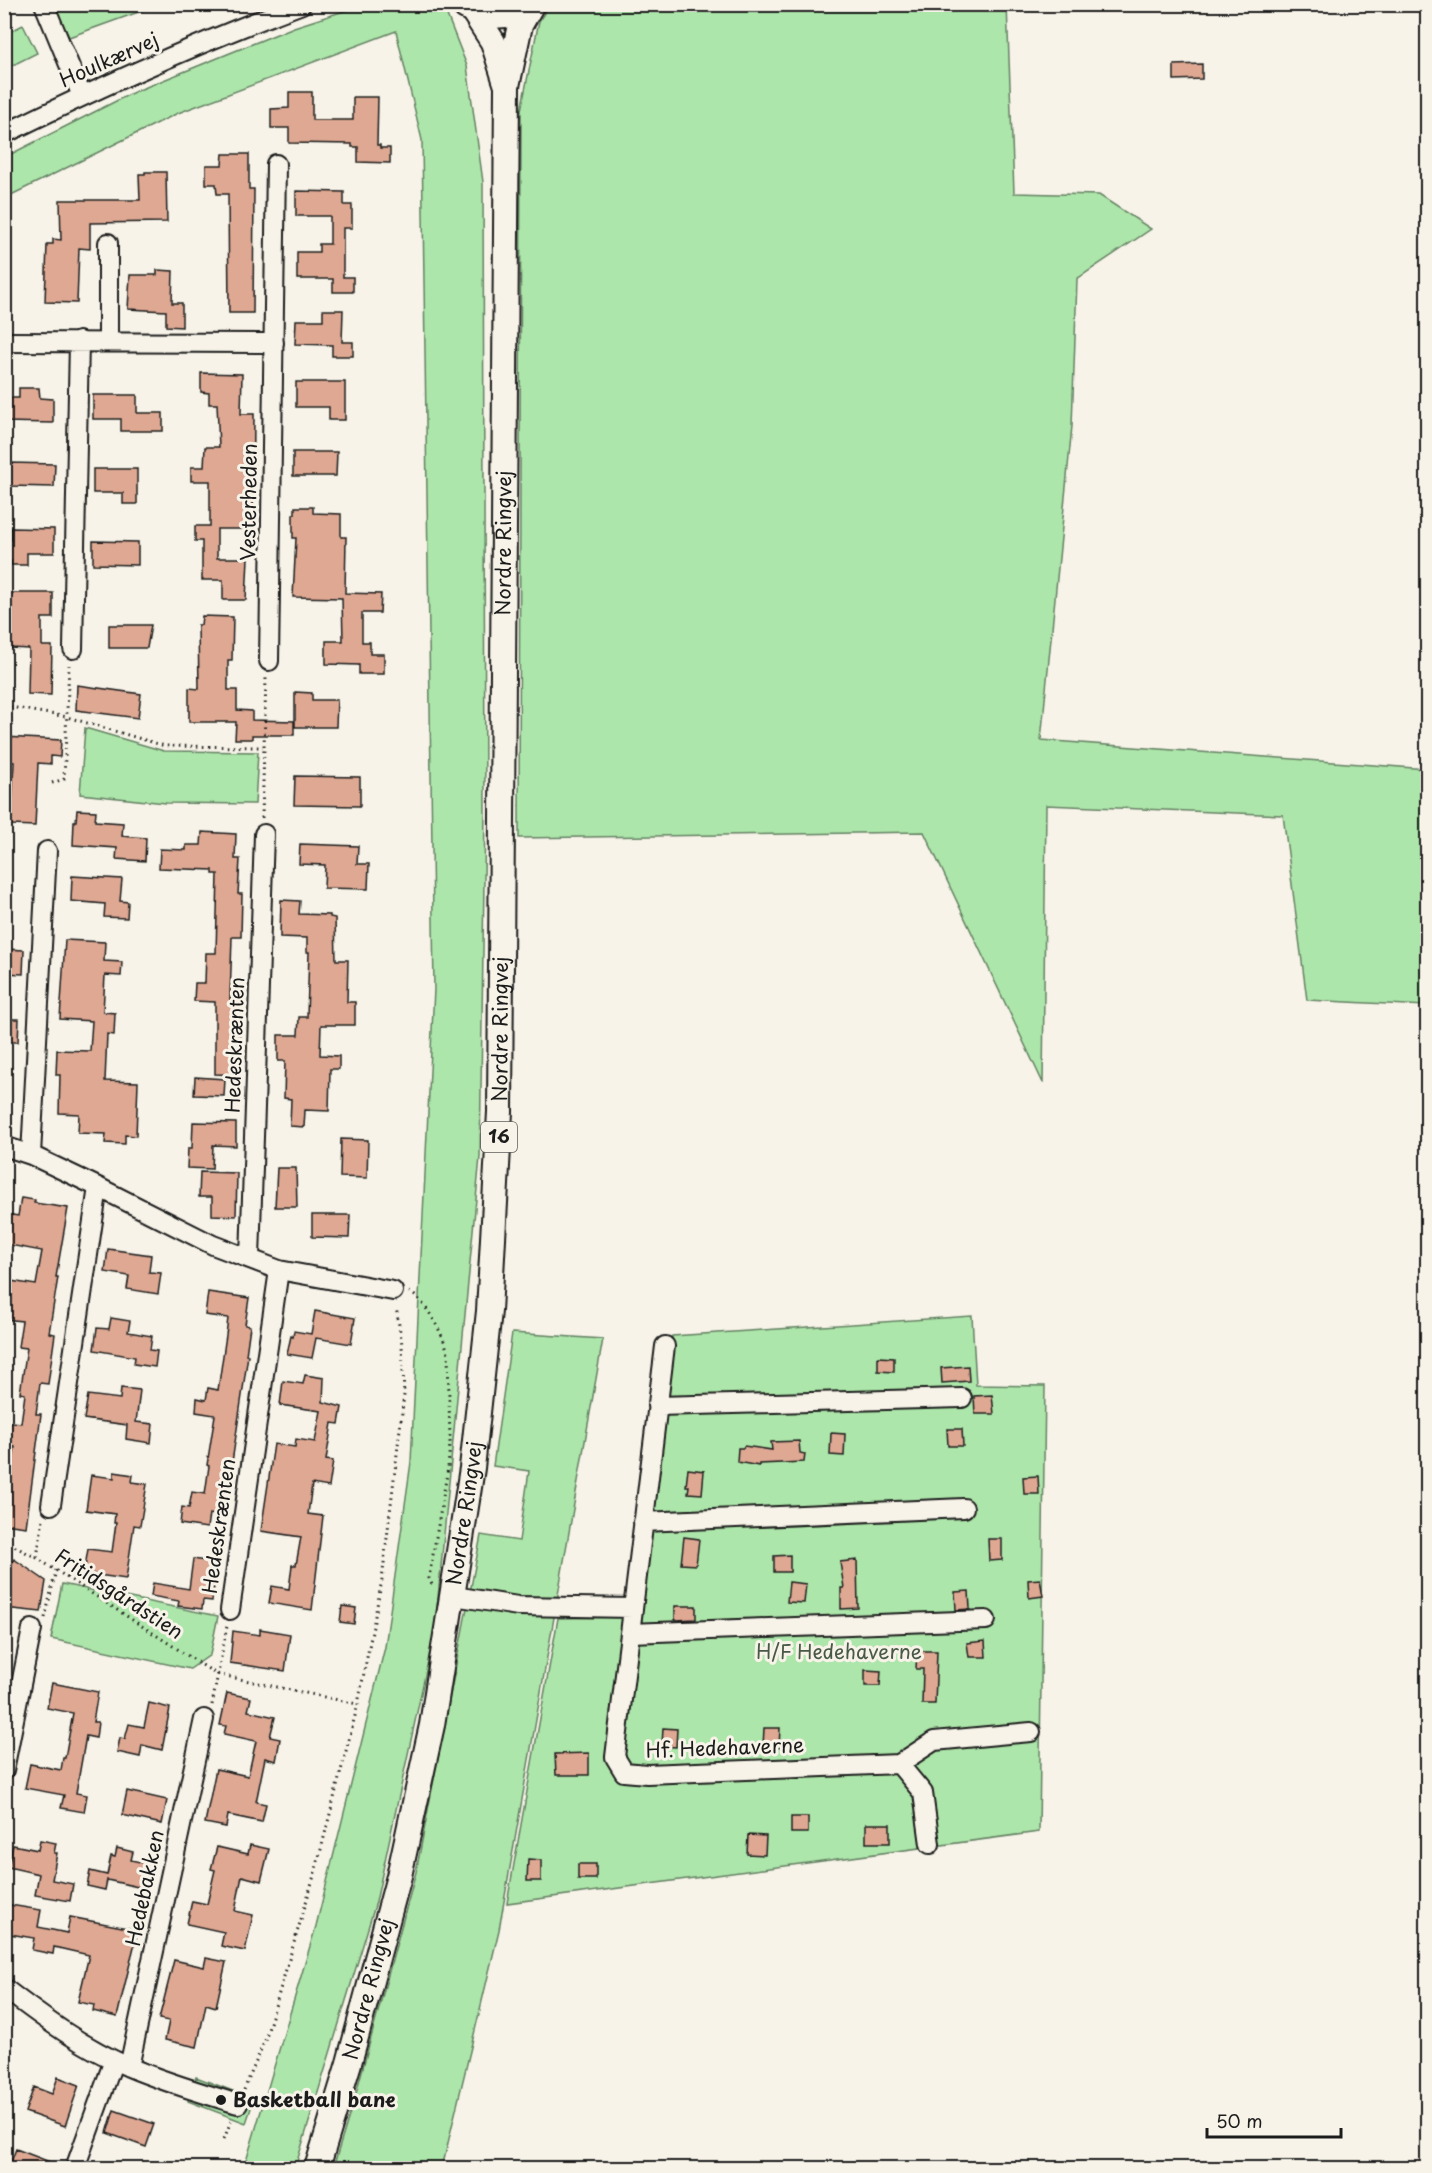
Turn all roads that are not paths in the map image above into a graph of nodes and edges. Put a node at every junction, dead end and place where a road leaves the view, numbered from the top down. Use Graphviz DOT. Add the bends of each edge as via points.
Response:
graph roads {
  1 [pos="44,4"];
  2 [pos="302,4"];
  3 [pos="532,4"];
  4 [pos="468,8"];
  5 [pos="507,86"];
  6 [pos="82,96"];
  7 [pos="4,134"];
  8 [pos="276,164"];
  9 [pos="108,243"];
  10 [pos="79,341"];
  11 [pos="108,341"];
  12 [pos="4,342"];
  13 [pos="274,343"];
  14 [pos="73,649"];
  15 [pos="269,661"];
  16 [pos="264,834"];
  17 [pos="46,851"];
  18 [pos="4,1146"];
  19 [pos="31,1155"];
  20 [pos="98,1187"];
  21 [pos="250,1258"];
  22 [pos="279,1270"];
  23 [pos="393,1291"];
  24 [pos="664,1346"];
  25 [pos="962,1398"];
  26 [pos="657,1406"];
  27 [pos="51,1505"];
  28 [pos="964,1508"];
  29 [pos="643,1522"];
  30 [pos="454,1596"];
  31 [pos="633,1608"];
  32 [pos="230,1610"];
  33 [pos="986,1620"];
  34 [pos="32,1629"];
  35 [pos="630,1633"];
  36 [pos="204,1719"];
  37 [pos="1031,1732"];
  38 [pos="899,1764"];
  39 [pos="4,1770"];
  40 [pos="930,1844"];
  41 [pos="4,1988"];
  42 [pos="121,2063"];
  43 [pos="238,2104"];
  44 [pos="75,2169"];
  45 [pos="317,2169"];
  1 -- 6 [label="street"];
  2 -- 6 [label="street, Houlkærvej" via="216,36"];
  3 -- 4 [label="main road, 16" via="503,16 483,15"];
  3 -- 5 [label="main road, Nordre Ringvej / 16" via="520,25"];
  4 -- 5 [label="main road, Nordre Ringvej / 16" via="493,42"];
  5 -- 30 [label="main road, Nordre Ringvej / 16" via="500,1112 488,1322"];
  6 -- 7 [label="street, Houlkærvej"];
  8 -- 13 [label="street, Vesterheden"];
  9 -- 11 [label="street"];
  10 -- 11 [label="street"];
  10 -- 12 [label="street"];
  10 -- 14 [label="street"];
  11 -- 13 [label="street"];
  13 -- 15 [label="street, Vesterheden"];
  16 -- 21 [label="street, Hedeskrænten"];
  17 -- 19 [label="street"];
  18 -- 19 [label="street"];
  19 -- 20 [label="street"];
  20 -- 21 [label="street" via="213,1245"];
  20 -- 27 [label="street"];
  21 -- 22 [label="street"];
  22 -- 23 [label="street"];
  22 -- 32 [label="street, Hedeskrænten"];
  24 -- 26 [label="street, Hf. Hedehaverne"];
  25 -- 26 [label="street"];
  26 -- 29 [label="street, Hf. Hedehaverne"];
  28 -- 29 [label="street"];
  29 -- 31 [label="street, Hf. Hedehaverne"];
  30 -- 31 [label="street" via="518,1606"];
  30 -- 45 [label="main road, Nordre Ringvej / 16" via="432,1725 399,1876"];
  31 -- 35 [label="street, Hf. Hedehaverne"];
  33 -- 35 [label="street"];
  34 -- 39 [label="street"];
  35 -- 38 [label="street, Hf. Hedehaverne" via="615,1757 624,1772"];
  36 -- 42 [label="street, Hedebakken"];
  37 -- 38 [label="street" via="934,1741"];
  38 -- 40 [label="street" via="923,1793"];
  41 -- 42 [label="street" via="45,2020"];
  42 -- 43 [label="street"];
  42 -- 44 [label="street, Hedebakken"];
}
